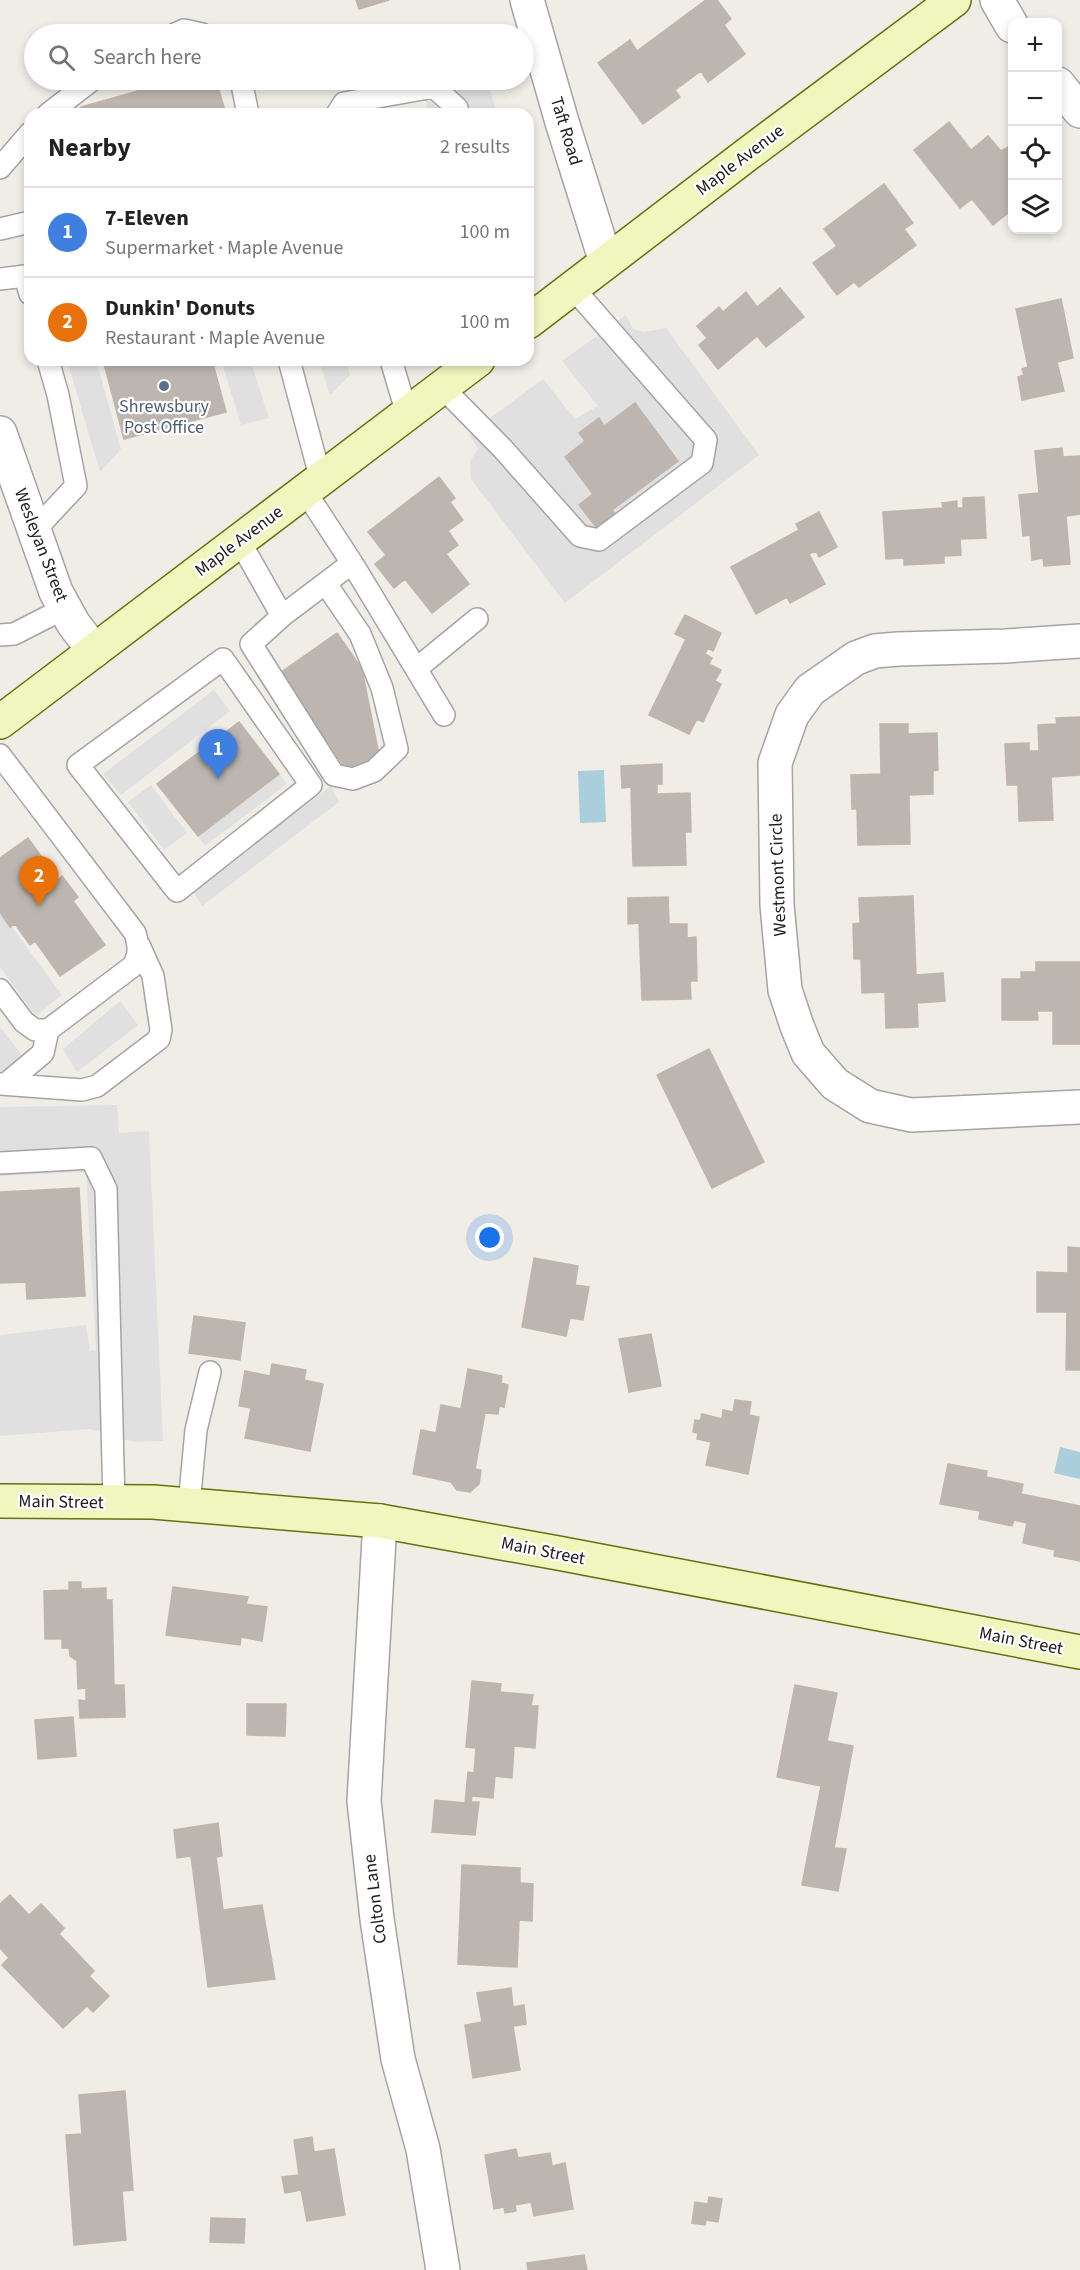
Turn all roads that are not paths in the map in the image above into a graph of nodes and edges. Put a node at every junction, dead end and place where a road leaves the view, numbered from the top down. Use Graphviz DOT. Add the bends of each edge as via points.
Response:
graph roads {
  1 [pos="527,0"];
  2 [pos="954,0"];
  3 [pos="997,0"];
  4 [pos="1008,19"];
  5 [pos="534,24"];
  6 [pos="534,24"];
  7 [pos="1062,89"];
  8 [pos="79,90"];
  9 [pos="243,90"];
  10 [pos="417,90"];
  11 [pos="437,90"];
  12 [pos="56,108"];
  13 [pos="247,108"];
  14 [pos="341,108"];
  15 [pos="456,108"];
  16 [pos="1080,111"];
  17 [pos="24,140"];
  18 [pos="0,168"];
  19 [pos="24,223"];
  20 [pos="0,229"];
  21 [pos="606,262"];
  22 [pos="24,276"];
  23 [pos="0,279"];
  24 [pos="573,288"];
  25 [pos="534,317"];
  26 [pos="50,366"];
  27 [pos="290,366"];
  28 [pos="393,366"];
  29 [pos="470,366"];
  30 [pos="442,387"];
  31 [pos="407,414"];
  32 [pos="0,433"];
  33 [pos="313,486"];
  34 [pos="34,531"];
  35 [pos="239,540"];
  36 [pos="352,563"];
  37 [pos="326,584"];
  38 [pos="65,609"];
  39 [pos="282,615"];
  40 [pos="477,619"];
  41 [pos="0,635"];
  42 [pos="1080,641"];
  43 [pos="94,651"];
  44 [pos="416,669"];
  45 [pos="196,679"];
  46 [pos="3,714"];
  47 [pos="444,714"];
  48 [pos="0,755"];
  49 [pos="139,945"];
  50 [pos="0,990"];
  51 [pos="48,1030"];
  52 [pos="3,1084"];
  53 [pos="1080,1107"];
  54 [pos="0,1163"];
  55 [pos="210,1372"];
  56 [pos="0,1501"];
  57 [pos="114,1503"];
  58 [pos="189,1504"];
  59 [pos="380,1521"];
  60 [pos="1080,1652"];
  61 [pos="443,2270"];
  1 -- 5 [label="street, Taft Road"];
  2 -- 21 [label="main road, Maple Avenue"];
  3 -- 4 [label="street"];
  6 -- 21 [label="street, Taft Road"];
  7 -- 16 [label="street"];
  8 -- 12 [label="lane"];
  9 -- 13 [label="lane"];
  10 -- 14 [label="lane" via="344,103"];
  11 -- 15 [label="lane"];
  17 -- 18 [label="lane"];
  19 -- 20 [label="lane"];
  21 -- 24 [label="main road, Maple Avenue"];
  22 -- 23 [label="lane"];
  24 -- 25 [label="main road, Maple Avenue"];
  24 -- 30 [label="lane" via="706,440 702,463 599,540 580,536"];
  26 -- 34 [label="lane" via="76,486"];
  27 -- 33 [label="lane"];
  28 -- 31 [label="lane"];
  29 -- 30 [label="main road, Maple Avenue"];
  30 -- 31 [label="main road, Maple Avenue"];
  31 -- 33 [label="main road, Maple Avenue"];
  32 -- 34 [label="street, Wesleyan Street"];
  33 -- 35 [label="main road, Maple Avenue"];
  33 -- 36 [label="lane"];
  34 -- 38 [label="street, Wesleyan Street"];
  35 -- 39 [label="lane"];
  35 -- 43 [label="main road, Maple Avenue"];
  36 -- 37 [label="lane"];
  36 -- 44 [label="lane"];
  37 -- 39 [label="lane"];
  37 -- 39 [label="lane" via="360,634 382,688 398,749 374,771 353,779 334,775 250,644"];
  38 -- 41 [label="lane" via="14,634"];
  38 -- 43 [label="street, Wesleyan Street"];
  40 -- 44 [label="lane"];
  42 -- 53 [label="street, Westmont Circle" via="898,649 856,658 810,690 792,715 775,763 777,905 785,990 808,1053 835,1084 870,1106 911,1114"];
  43 -- 46 [label="main road, Maple Avenue"];
  44 -- 47 [label="lane"];
  45 -- 45 [label="lane" via="223,659 312,785 177,891 78,765"];
  48 -- 49 [label="lane" via="135,933"];
  49 -- 51 [label="lane" via="139,956 133,966"];
  49 -- 52 [label="lane" via="153,976 159,1039 97,1086 82,1090"];
  50 -- 51 [label="lane" via="24,1022 34,1030"];
  51 -- 52 [label="lane" via="42,1053"];
  54 -- 57 [label="lane" via="91,1158 106,1189"];
  55 -- 58 [label="lane" via="195,1430"];
  56 -- 57 [label="main road, Main Street"];
  57 -- 58 [label="main road, Main Street"];
  58 -- 59 [label="main road, Main Street"];
  59 -- 60 [label="main road, Main Street"];
  59 -- 61 [label="street, Colton Lane" via="364,1801 376,1919 398,2059 423,2149"];
}
